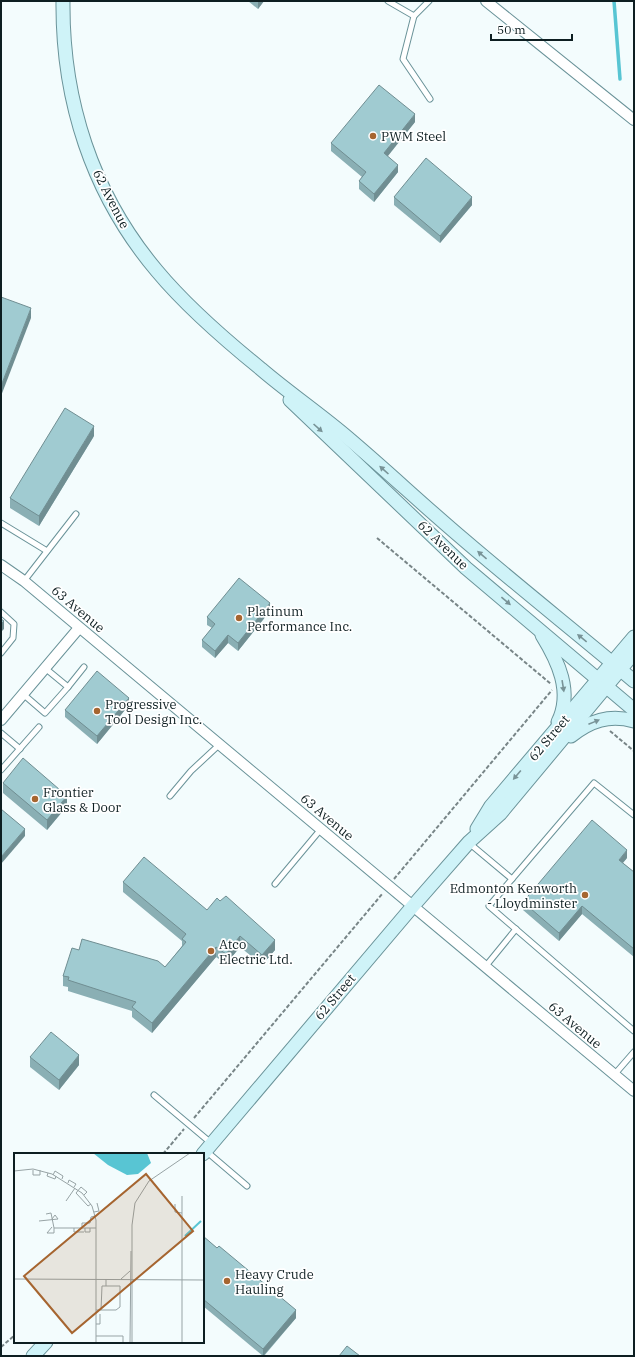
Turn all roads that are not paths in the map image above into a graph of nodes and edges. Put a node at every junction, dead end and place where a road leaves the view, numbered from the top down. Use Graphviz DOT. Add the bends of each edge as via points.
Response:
graph roads {
  1 [pos="63,1"];
  2 [pos="388,1"];
  3 [pos="429,1"];
  4 [pos="486,1"];
  5 [pos="414,16"];
  6 [pos="430,98"];
  7 [pos="634,120"];
  8 [pos="261,370"];
  9 [pos="76,514"];
  10 [pos="1,523"];
  11 [pos="47,551"];
  12 [pos="1,565"];
  13 [pos="24,581"];
  14 [pos="1,612"];
  15 [pos="535,626"];
  16 [pos="80,628"];
  17 [pos="634,637"];
  18 [pos="1,653"];
  19 [pos="634,653"];
  20 [pos="616,666"];
  21 [pos="84,667"];
  22 [pos="45,668"];
  23 [pos="634,681"];
  24 [pos="602,683"];
  25 [pos="68,687"];
  26 [pos="23,694"];
  27 [pos="634,710"];
  28 [pos="2,717"];
  29 [pos="634,721"];
  30 [pos="39,727"];
  31 [pos="1,733"];
  32 [pos="551,735"];
  33 [pos="220,744"];
  34 [pos="20,749"];
  35 [pos="551,753"];
  36 [pos="1,770"];
  37 [pos="170,796"];
  38 [pos="634,815"];
  39 [pos="321,829"];
  40 [pos="469,842"];
  41 [pos="512,879"];
  42 [pos="275,884"];
  43 [pos="413,906"];
  44 [pos="516,929"];
  45 [pos="485,966"];
  46 [pos="634,1031"];
  47 [pos="634,1052"];
  48 [pos="614,1075"];
  49 [pos="634,1091"];
  50 [pos="154,1095"];
  51 [pos="207,1149"];
  52 [pos="247,1186"];
  53 [pos="45,1343"];
  54 [pos="34,1356"];
  1 -- 8 [label="main road, 62 Avenue" via="64,48 73,105 109,200 125,228 173,290"];
  2 -- 5 [label="lane"];
  3 -- 5 [label="lane"];
  4 -- 7 [label="street"];
  5 -- 6 [label="lane" via="403,60"];
  8 -- 15 [label="main road, 62 Avenue, one-way" via="449,552"];
  20 -- 8 [label="main road, 62 Avenue, one-way" via="466,542 319,414"];
  9 -- 11 [label="lane"];
  10 -- 11 [label="lane"];
  11 -- 13 [label="lane"];
  12 -- 13 [label="street, 63 Avenue"];
  13 -- 16 [label="street, 63 Avenue"];
  14 -- 18 [label="lane" via="14,624 13,638"];
  15 -- 24 [label="main road, 62 Avenue"];
  15 -- 32 [label="main road, one-way" via="554,656 563,684 564,706"];
  16 -- 22 [label="street"];
  16 -- 33 [label="street, 63 Avenue"];
  17 -- 20 [label="main road, 62 Street"];
  19 -- 20 [label="main road, 62 Street"];
  20 -- 23 [label="main road, 62 Avenue"];
  20 -- 24 [label="main road, 62 Street"];
  21 -- 25 [label="lane"];
  22 -- 25 [label="lane"];
  22 -- 26 [label="street"];
  24 -- 27 [label="main road, 62 Avenue"];
  24 -- 32 [label="main road, 62 Street"];
  24 -- 35 [label="main road, 62 Street"];
  25 -- 26 [label="lane" via="45,713"];
  26 -- 28 [label="street"];
  35 -- 29 [label="main road, one-way" via="591,723 605,718"];
  30 -- 34 [label="lane"];
  31 -- 34 [label="lane"];
  32 -- 40 [label="main road, 62 Street, one-way" via="491,806"];
  33 -- 37 [label="lane" via="191,771"];
  33 -- 39 [label="street, 63 Avenue"];
  34 -- 36 [label="lane"];
  35 -- 40 [label="main road, 62 Street" via="500,814"];
  38 -- 41 [label="lane" via="594,783"];
  39 -- 42 [label="lane"];
  39 -- 43 [label="street, 63 Avenue"];
  40 -- 41 [label="lane"];
  40 -- 43 [label="main road, 62 Street"];
  41 -- 44 [label="lane" via="489,906"];
  43 -- 45 [label="street, 63 Avenue"];
  43 -- 51 [label="main road, 62 Street"];
  44 -- 45 [label="lane"];
  44 -- 46 [label="lane"];
  45 -- 48 [label="street, 63 Avenue"];
  47 -- 48 [label="lane"];
  48 -- 49 [label="street, 63 Avenue"];
  50 -- 51 [label="lane"];
  51 -- 52 [label="lane"];
  53 -- 54 [label="main road"];
}
